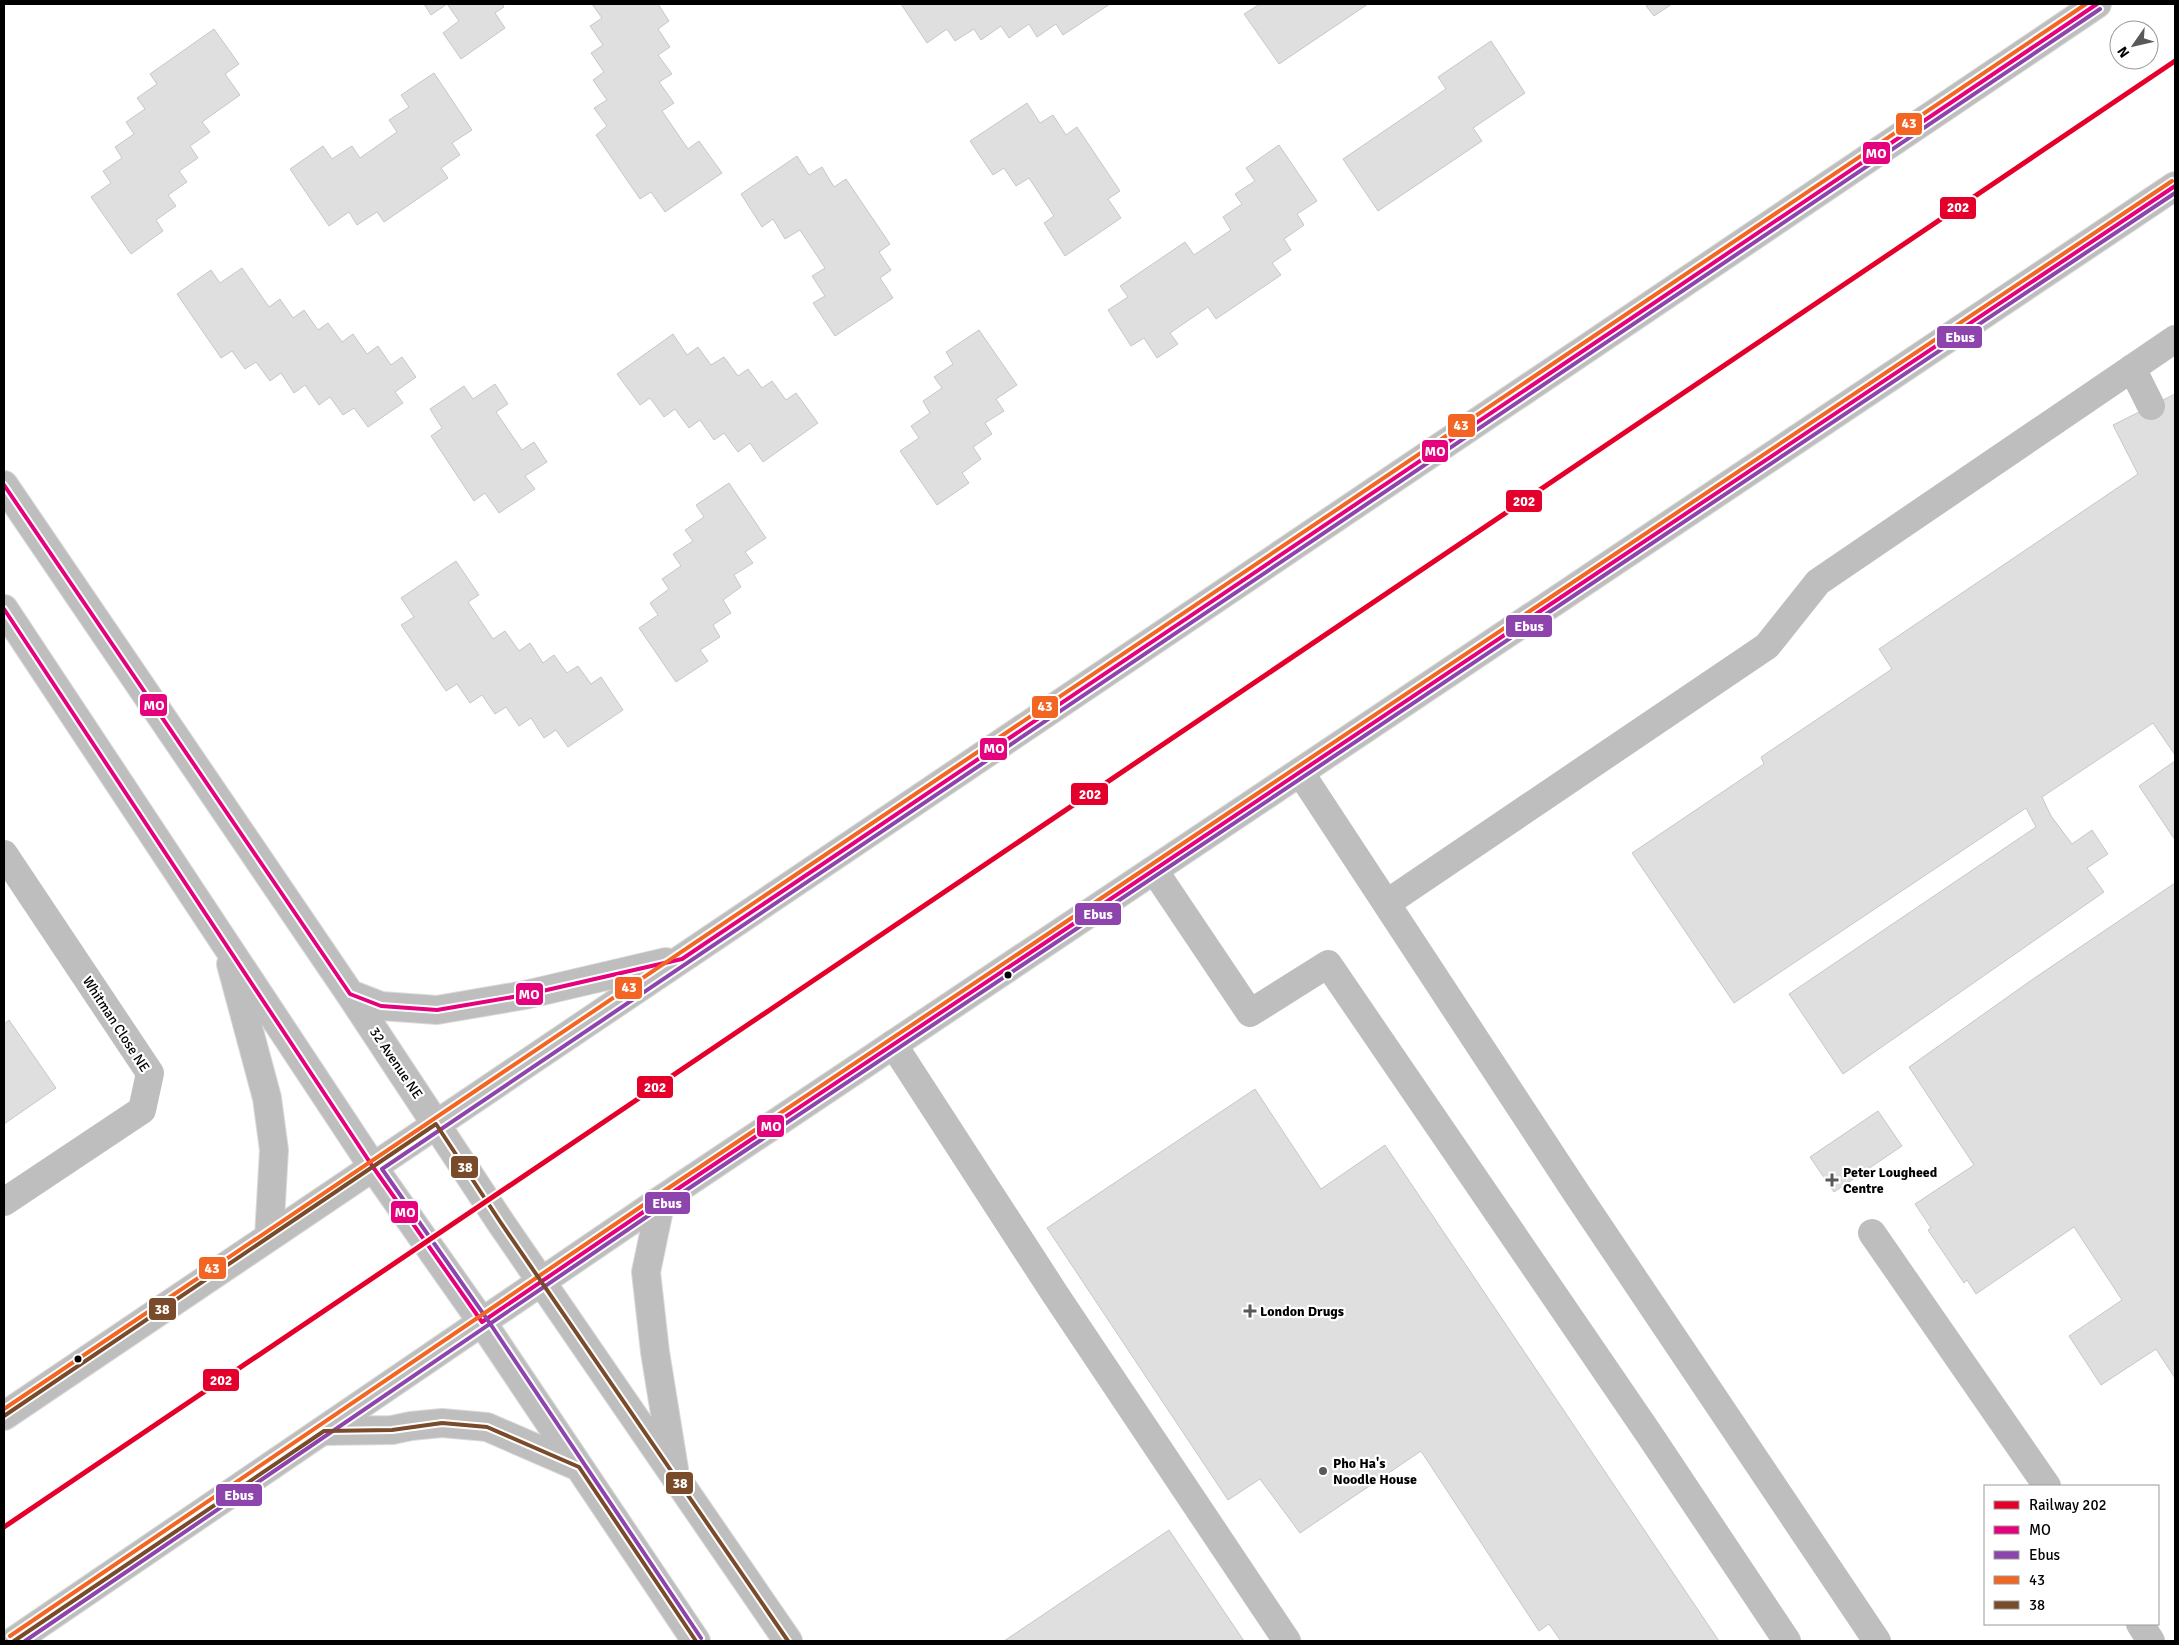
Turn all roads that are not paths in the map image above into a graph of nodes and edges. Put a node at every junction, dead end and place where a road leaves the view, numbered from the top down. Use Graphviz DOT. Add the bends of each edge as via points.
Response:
graph roads {
  1 [pos="2097,4"];
  2 [pos="2175,186"];
  3 [pos="2175,339"];
  4 [pos="2132,368"];
  5 [pos="2151,406"];
  6 [pos="4,485"];
  7 [pos="4,609"];
  8 [pos="1300,772"];
  9 [pos="4,854"];
  10 [pos="1154,870"];
  11 [pos="1387,903"];
  12 [pos="224,942"];
  13 [pos="682,959"];
  14 [pos="350,994"];
  15 [pos="893,1044"];
  16 [pos="436,1124"];
  17 [pos="374,1167"];
  18 [pos="660,1200"];
  19 [pos="4,1202"];
  20 [pos="1872,1233"];
  21 [pos="268,1237"];
  22 [pos="541,1282"];
  23 [pos="482,1322"];
  24 [pos="4,1416"];
  25 [pos="324,1430"];
  26 [pos="579,1467"];
  27 [pos="675,1475"];
  28 [pos="2045,1485"];
  29 [pos="2141,1625"];
  30 [pos="14,1641"];
  31 [pos="696,1641"];
  32 [pos="788,1641"];
  33 [pos="1287,1641"];
  34 [pos="1787,1641"];
  35 [pos="1877,1641"];
  36 [pos="2152,1641"];
  1 -- 13 [label="main road"];
  2 -- 8 [label="main road"];
  3 -- 4 [label="main road"];
  4 -- 5 [label="main road"];
  4 -- 11 [label="main road" via="1818,582 1768,646"];
  6 -- 14 [label="main road, 32 Avenue NE"];
  7 -- 12 [label="main road"];
  8 -- 10 [label="main road"];
  8 -- 11 [label="main road"];
  9 -- 19 [label="main road, Whitman Close NE" via="150,1073 142,1110"];
  10 -- 15 [label="main road"];
  10 -- 34 [label="main road" via="1250,1013 1328,964"];
  11 -- 35 [label="main road"];
  12 -- 17 [label="main road"];
  12 -- 21 [label="main road" via="267,1098 274,1150"];
  13 -- 14 [label="main road" via="524,995 437,1010 381,1006"];
  13 -- 16 [label="main road"];
  14 -- 16 [label="main road, 32 Avenue NE"];
  15 -- 18 [label="main road"];
  15 -- 33 [label="main road"];
  16 -- 17 [label="main road"];
  16 -- 22 [label="main road, 32 Avenue NE"];
  17 -- 21 [label="main road"];
  17 -- 23 [label="main road"];
  18 -- 22 [label="main road"];
  18 -- 27 [label="main road" via="646,1272"];
  20 -- 28 [label="main road"];
  21 -- 24 [label="main road"];
  22 -- 23 [label="main road"];
  22 -- 27 [label="main road, 32 Avenue NE"];
  23 -- 25 [label="main road"];
  23 -- 26 [label="main road"];
  25 -- 26 [label="main road" via="392,1430 442,1423 487,1427"];
  25 -- 30 [label="main road"];
  26 -- 31 [label="main road"];
  27 -- 32 [label="main road, 32 Avenue NE"];
  29 -- 36 [label="main road"];
}
